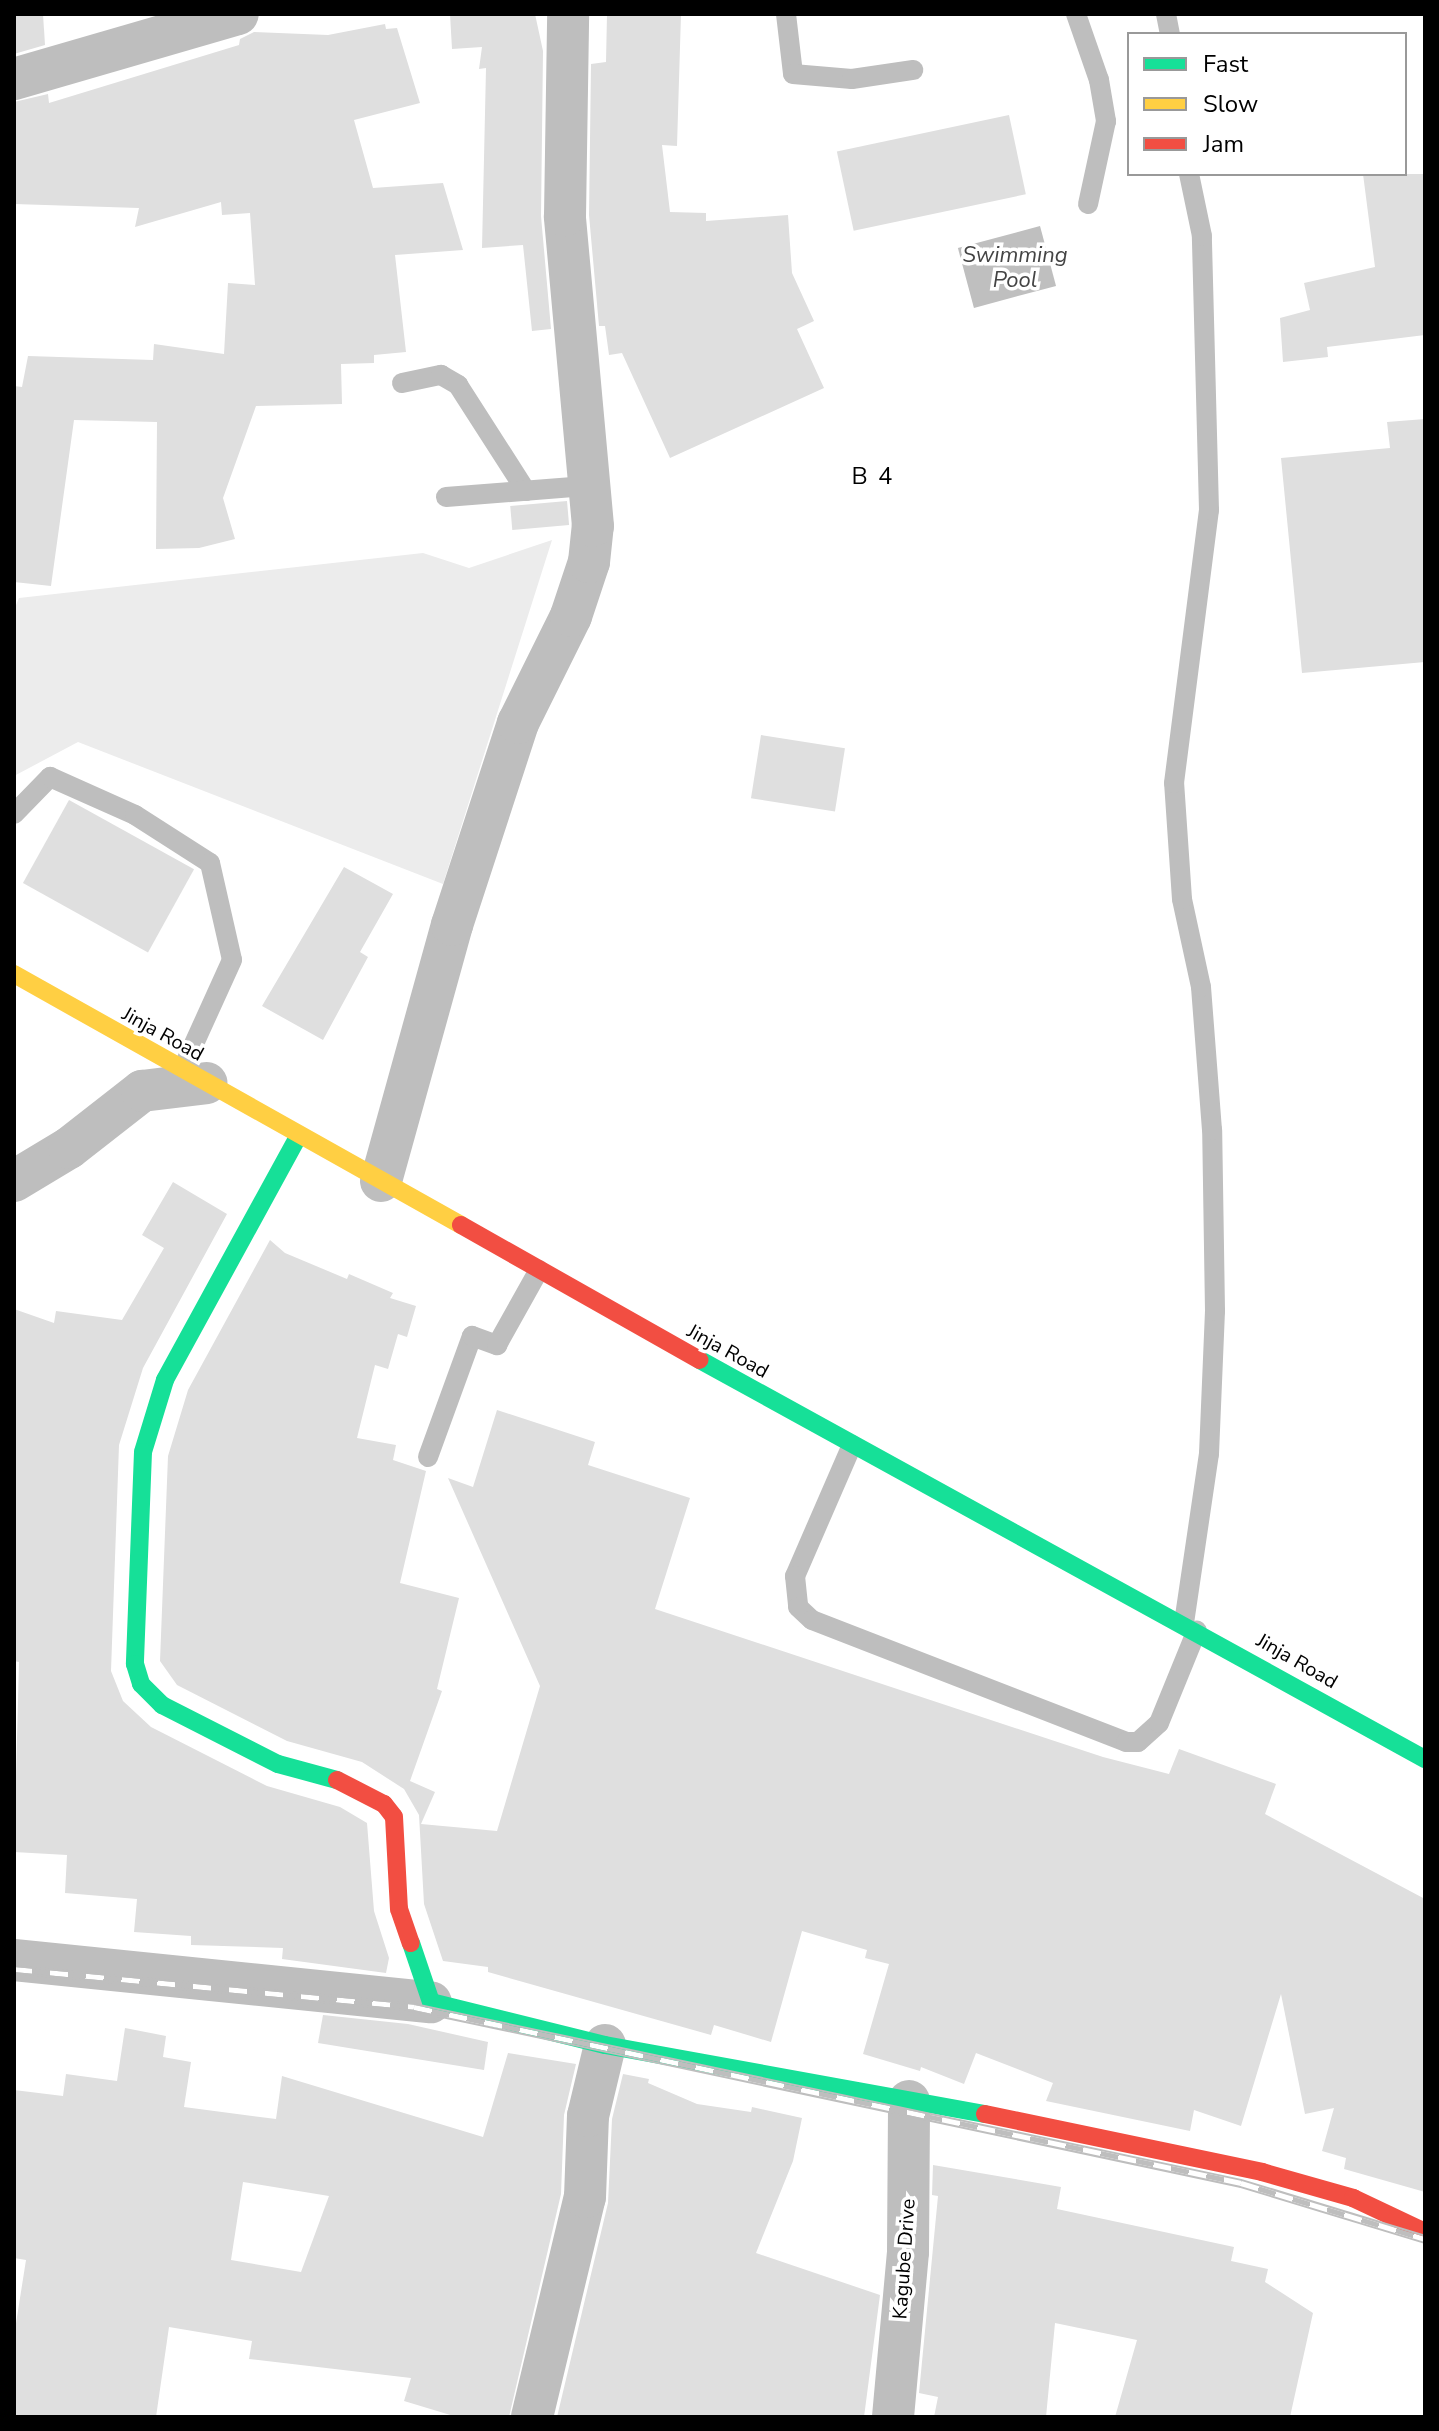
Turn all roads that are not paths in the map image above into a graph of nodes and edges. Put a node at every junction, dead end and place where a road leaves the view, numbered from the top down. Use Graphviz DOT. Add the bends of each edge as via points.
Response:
graph roads {
  1 [pos="238,14"];
  2 [pos="568,14"];
  3 [pos="786,14"];
  4 [pos="1076,14"];
  5 [pos="913,70"];
  6 [pos="14,79"];
  7 [pos="1189,176"];
  8 [pos="1088,204"];
  9 [pos="402,383"];
  10 [pos="586,486"];
  11 [pos="526,491"];
  12 [pos="446,497"];
  13 [pos="14,814"];
  14 [pos="14,974"];
  15 [pos="194,1076"];
  16 [pos="299,1135"];
  17 [pos="14,1181"];
  18 [pos="381,1181"];
  19 [pos="539,1270"];
  20 [pos="852,1445"];
  21 [pos="428,1457"];
  22 [pos="1190,1626"];
  23 [pos="1425,1759"];
  24 [pos="14,1960"];
  25 [pos="431,2002"];
  26 [pos="605,2045"];
  27 [pos="909,2101"];
  28 [pos="1425,2232"];
  29 [pos="532,2417"];
  30 [pos="893,2417"];
  1 -- 6 [label="street"];
  2 -- 10 [label="street" via="565,216"];
  3 -- 5 [label="lane" via="793,74 852,79"];
  4 -- 8 [label="lane" via="1099,80 1106,121"];
  7 -- 22 [label="lane" via="1202,236 1209,510 1174,783 1182,899 1201,987 1212,1130 1215,1311 1209,1454"];
  9 -- 11 [label="lane" via="441,375 458,385"];
  10 -- 11 [label="lane"];
  10 -- 18 [label="street" via="593,526 589,562 571,616 518,723 452,925"];
  11 -- 12 [label="lane"];
  13 -- 15 [label="lane" via="50,777 135,815 210,863 232,960"];
  14 -- 15 [label="main road, Jinja Road"];
  15 -- 16 [label="main road, Jinja Road"];
  15 -- 17 [label="street" via="142,1091 69,1148"];
  16 -- 18 [label="main road, Jinja Road"];
  16 -- 25 [label="main road" via="165,1380 143,1452 135,1664 141,1684 162,1705 278,1764 350,1784 384,1804 394,1817 399,1909"];
  18 -- 19 [label="main road, Jinja Road"];
  19 -- 20 [label="main road, Jinja Road"];
  19 -- 21 [label="lane" via="497,1345 472,1336"];
  20 -- 22 [label="main road, Jinja Road"];
  20 -- 22 [label="lane" via="795,1576 798,1607 812,1620 1126,1742 1138,1742 1159,1723"];
  22 -- 23 [label="main road, Jinja Road"];
  24 -- 25 [label="street"];
  25 -- 26 [label="main road"];
  26 -- 27 [label="main road"];
  26 -- 29 [label="street" via="588,2116 585,2197"];
  27 -- 28 [label="main road" via="1262,2172 1353,2198"];
  27 -- 30 [label="street, Kagube Drive" via="908,2252"];
}
